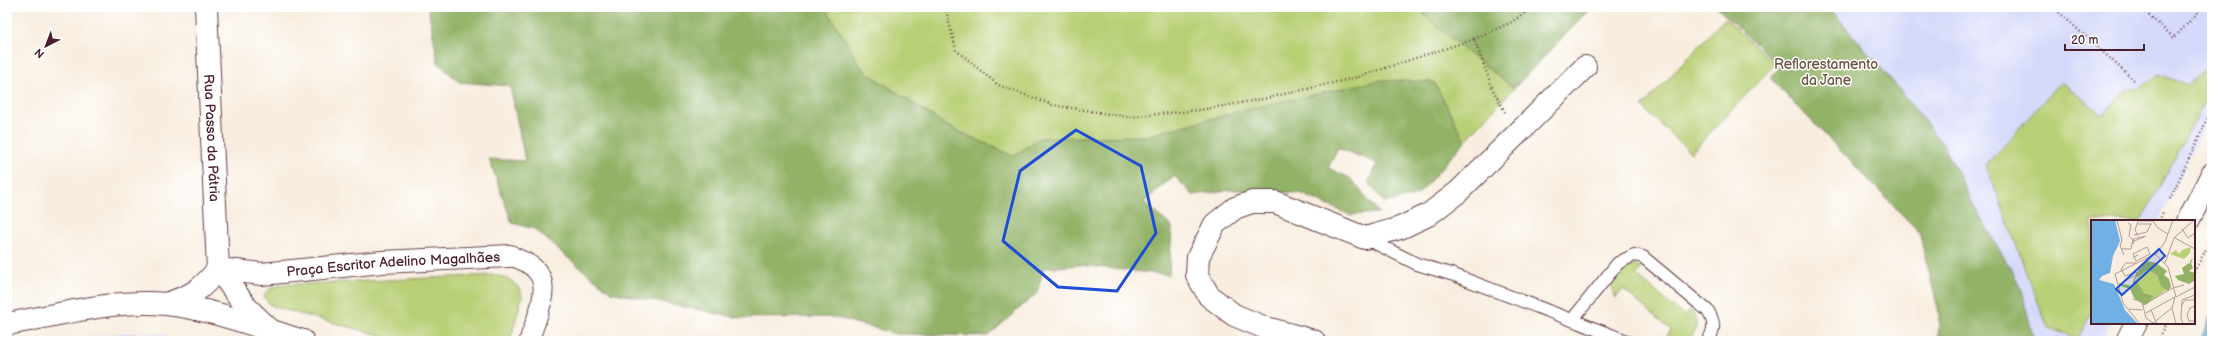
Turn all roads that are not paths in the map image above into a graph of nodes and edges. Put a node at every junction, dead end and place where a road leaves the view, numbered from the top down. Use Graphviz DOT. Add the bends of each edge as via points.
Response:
graph roads {
  1 [pos="206,7"];
  2 [pos="1585,67"];
  3 [pos="2212,174"];
  4 [pos="2189,220"];
  5 [pos="1365,238"];
  6 [pos="510,256"];
  7 [pos="218,269"];
  8 [pos="166,304"];
  9 [pos="1572,320"];
  10 [pos="7,324"];
  11 [pos="2136,324"];
  12 [pos="271,331"];
  13 [pos="303,341"];
  14 [pos="528,341"];
  15 [pos="1314,341"];
  16 [pos="1627,341"];
  17 [pos="1708,341"];
  18 [pos="2127,341"];
  1 -- 7 [label="street, Rua Passo da Pátria"];
  2 -- 5 [label="street" via="1458,192 1428,215 1400,228"];
  3 -- 4 [label="street"];
  5 -- 9 [label="lane" via="1416,264 1454,275"];
  5 -- 15 [label="street" via="1275,202 1252,202 1235,208 1215,224 1198,257 1197,275 1210,296 1234,315 1263,327"];
  6 -- 7 [label="street, Praça Escritor Adelino Magalhães" via="382,262 262,274"];
  6 -- 14 [label="street, Praça Escritor Adelino Magalhães" via="524,260 537,269 544,283 542,301"];
  7 -- 8 [label="street" via="201,288"];
  7 -- 12 [label="street" via="248,309"];
  8 -- 10 [label="street" via="121,304"];
  8 -- 12 [label="street" via="213,313"];
  9 -- 16 [label="lane"];
  9 -- 17 [label="lane" via="1618,263 1634,255 1643,258 1708,311 1714,321 1714,332"];
  11 -- 18 [label="street"];
  12 -- 13 [label="street"];
}
